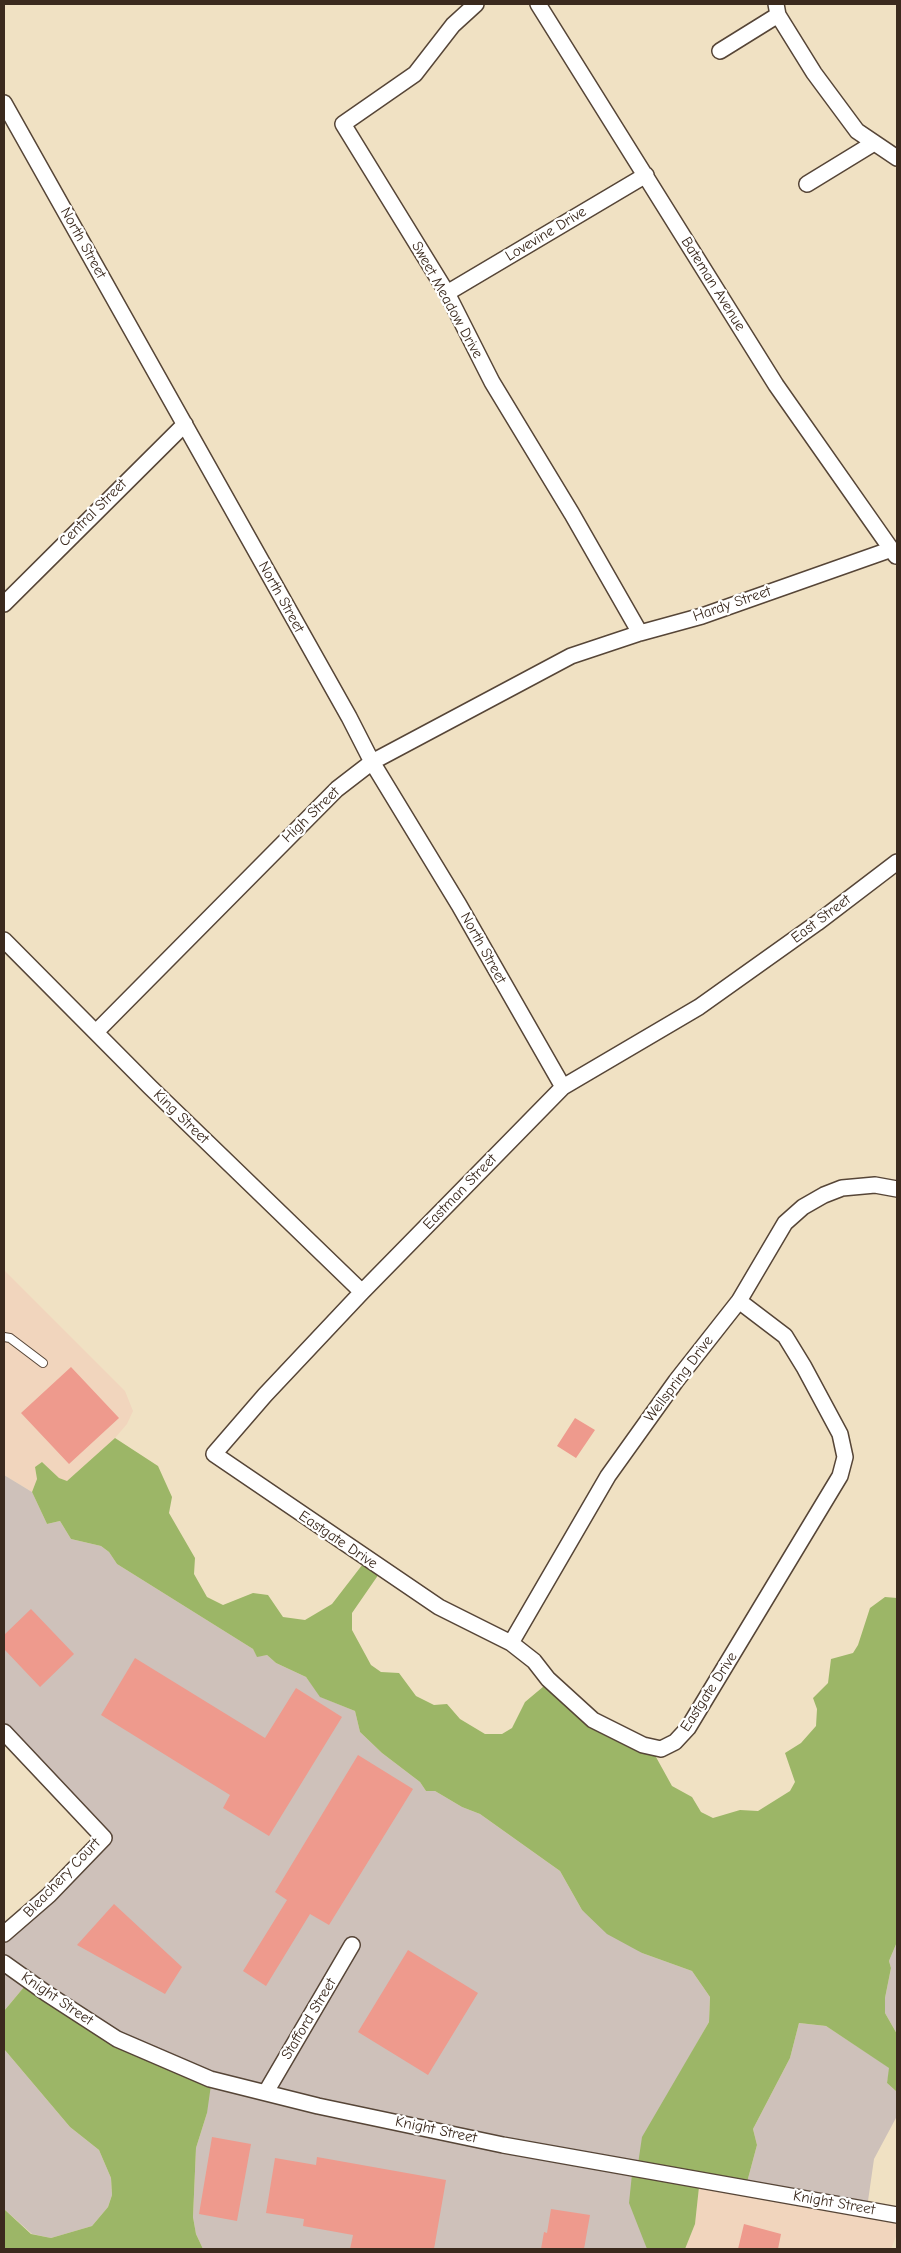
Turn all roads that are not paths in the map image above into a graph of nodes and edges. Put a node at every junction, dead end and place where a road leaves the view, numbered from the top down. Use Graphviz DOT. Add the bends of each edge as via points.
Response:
graph roads {
  1 [pos="476,4"];
  2 [pos="538,4"];
  3 [pos="777,9"];
  4 [pos="720,51"];
  5 [pos="4,103"];
  6 [pos="874,143"];
  7 [pos="897,158"];
  8 [pos="646,175"];
  9 [pos="807,184"];
  10 [pos="447,293"];
  11 [pos="184,424"];
  12 [pos="895,553"];
  13 [pos="4,604"];
  14 [pos="640,633"];
  15 [pos="571,656"];
  16 [pos="372,762"];
  17 [pos="897,862"];
  18 [pos="4,940"];
  19 [pos="745,976"];
  20 [pos="96,1032"];
  21 [pos="563,1087"];
  22 [pos="897,1189"];
  23 [pos="362,1292"];
  24 [pos="739,1301"];
  25 [pos="4,1337"];
  26 [pos="43,1363"];
  27 [pos="214,1454"];
  28 [pos="511,1643"];
  29 [pos="4,1732"];
  30 [pos="4,1934"];
  31 [pos="352,1945"];
  32 [pos="4,1963"];
  33 [pos="266,2092"];
  34 [pos="897,2215"];
  1 -- 10 [label="street, Sweet Meadow Drive" via="453,26 415,74 343,124"];
  2 -- 8 [label="street, Bateman Avenue"];
  3 -- 4 [label="street"];
  3 -- 6 [label="street" via="814,73 856,131"];
  5 -- 11 [label="street, North Street"];
  6 -- 7 [label="street"];
  6 -- 9 [label="street"];
  8 -- 10 [label="street, Lovevine Drive"];
  8 -- 12 [label="street, Bateman Avenue" via="776,385"];
  10 -- 14 [label="street, Sweet Meadow Drive" via="492,382"];
  11 -- 13 [label="street, Central Street"];
  11 -- 16 [label="street, North Street"];
  12 -- 14 [label="street, Hardy Street"];
  14 -- 15 [label="street, Hardy Street"];
  15 -- 16 [label="street, High Street"];
  16 -- 20 [label="street, High Street" via="337,789"];
  16 -- 21 [label="street, North Street"];
  17 -- 19 [label="street, East Street"];
  18 -- 20 [label="street, King Street"];
  19 -- 21 [label="street, Eastman Street" via="699,1007"];
  20 -- 23 [label="street, King Street"];
  21 -- 23 [label="street, Eastman Street"];
  22 -- 24 [label="street, Wellspring Drive" via="858,1185 824,1195 803,1207 786,1223"];
  23 -- 27 [label="street, Eastman Street"];
  24 -- 28 [label="street, Wellspring Drive" via="608,1476"];
  24 -- 28 [label="street, Eastgate Drive" via="785,1336 840,1434 845,1457 840,1476 688,1728 675,1742 661,1749 643,1746 594,1720"];
  25 -- 26 [label="lane"];
  27 -- 28 [label="street, Eastgate Drive" via="439,1607"];
  29 -- 30 [label="street, Bleachery Court" via="104,1838 49,1895"];
  31 -- 33 [label="street, Stafford Street"];
  32 -- 33 [label="street, Knight Street" via="117,2039 210,2078"];
  33 -- 34 [label="street, Knight Street" via="503,2145"];
}
